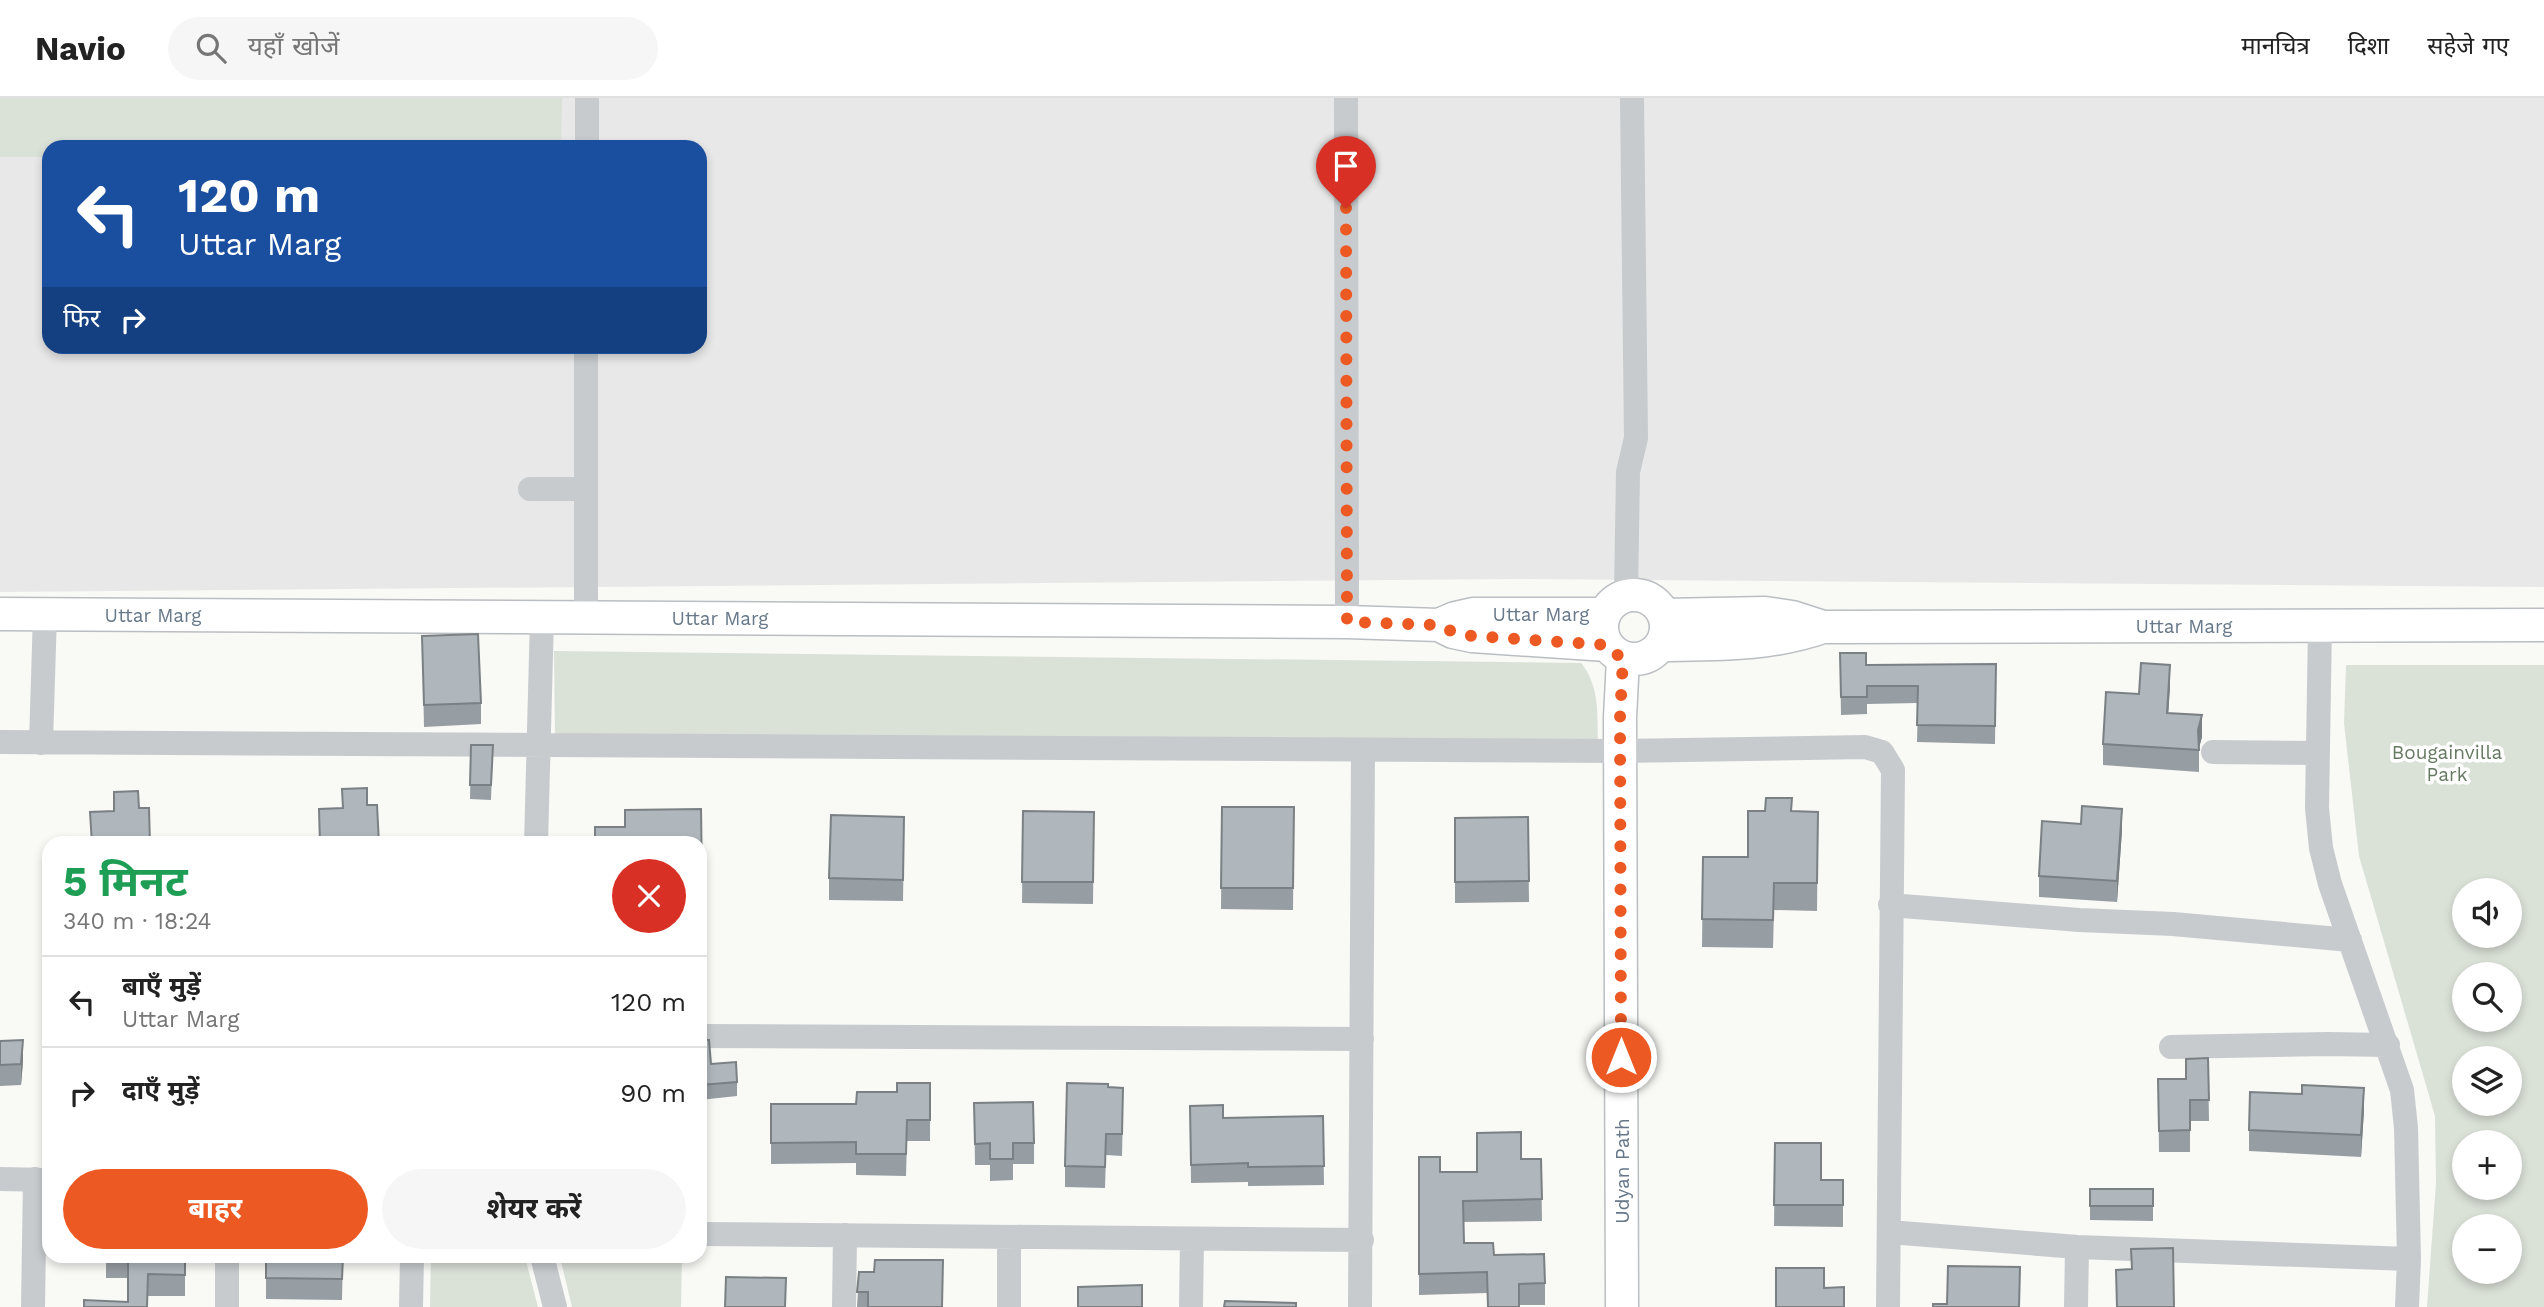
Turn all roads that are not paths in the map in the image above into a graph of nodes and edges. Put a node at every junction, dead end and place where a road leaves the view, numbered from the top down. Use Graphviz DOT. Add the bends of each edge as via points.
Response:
graph roads {
  1 [pos="587,98"];
  2 [pos="1346,98"];
  3 [pos="1632,98"];
  4 [pos="587,140"];
  5 [pos="586,354"];
  6 [pos="530,489"];
  7 [pos="586,489"];
  8 [pos="0,614"];
  9 [pos="45,614"];
  10 [pos="542,617"];
  11 [pos="586,617"];
  12 [pos="1347,622"];
  13 [pos="2544,625"];
  14 [pos="2320,626"];
  15 [pos="1823,627"];
  16 [pos="1629,630"];
  17 [pos="0,742"];
  18 [pos="41,743"];
  19 [pos="539,746"];
  20 [pos="1363,750"];
  21 [pos="1630,751"];
  22 [pos="2213,752"];
  23 [pos="2317,753"];
  24 [pos="536,836"];
  25 [pos="1890,905"];
  26 [pos="2350,940"];
  27 [pos="707,1036"];
  28 [pos="1362,1039"];
  29 [pos="2388,1045"];
  30 [pos="2171,1047"];
  31 [pos="0,1179"];
  32 [pos="42,1180"];
  33 [pos="1889,1232"];
  34 [pos="707,1234"];
  35 [pos="845,1235"];
  36 [pos="1009,1237"];
  37 [pos="1192,1238"];
  38 [pos="1362,1240"];
  39 [pos="2077,1247"];
  40 [pos="2409,1259"];
  41 [pos="227,1263"];
  42 [pos="412,1263"];
  43 [pos="544,1263"];
  44 [pos="33,1307"];
  45 [pos="227,1307"];
  46 [pos="411,1307"];
  47 [pos="555,1307"];
  48 [pos="844,1307"];
  49 [pos="1009,1307"];
  50 [pos="1191,1307"];
  51 [pos="1360,1307"];
  52 [pos="1622,1307"];
  53 [pos="1641,1307"];
  54 [pos="1888,1307"];
  55 [pos="2076,1307"];
  56 [pos="2407,1307"];
  1 -- 4 [label="street"];
  2 -- 12 [label="street"];
  3 -- 16 [label="street" via="1636,438 1628,472"];
  5 -- 7 [label="street"];
  6 -- 7 [label="street"];
  7 -- 11 [label="street"];
  8 -- 9 [label="main road, Uttar Marg"];
  9 -- 10 [label="main road, Uttar Marg"];
  9 -- 18 [label="street"];
  10 -- 11 [label="main road, Uttar Marg"];
  10 -- 19 [label="street"];
  11 -- 12 [label="main road, Uttar Marg"];
  12 -- 16 [label="main road, Uttar Marg" via="1439,625 1472,636"];
  13 -- 14 [label="main road, Uttar Marg"];
  14 -- 15 [label="main road, Uttar Marg"];
  14 -- 23 [label="street"];
  15 -- 16 [label="main road, Uttar Marg" via="1763,643"];
  15 -- 16 [label="main road, Uttar Marg" via="1765,613 1664,615 1667,625"];
  16 -- 21 [label="main road, Udyan Path"];
  17 -- 18 [label="street"];
  18 -- 19 [label="street"];
  19 -- 20 [label="street"];
  19 -- 24 [label="street"];
  20 -- 21 [label="street"];
  20 -- 28 [label="street"];
  21 -- 25 [label="street" via="1865,747 1882,752 1893,770"];
  21 -- 52 [label="main road, Udyan Path"];
  21 -- 53 [label="main road, Udyan Path"];
  22 -- 23 [label="street"];
  23 -- 26 [label="street" via="2316,808 2322,848"];
  25 -- 26 [label="street" via="2173,923"];
  25 -- 33 [label="street"];
  26 -- 29 [label="street"];
  27 -- 28 [label="street"];
  28 -- 38 [label="street"];
  29 -- 30 [label="street"];
  29 -- 40 [label="street" via="2402,1090 2406,1128"];
  31 -- 32 [label="street"];
  32 -- 44 [label="street"];
  33 -- 39 [label="street"];
  33 -- 54 [label="street"];
  34 -- 35 [label="street"];
  35 -- 36 [label="street"];
  35 -- 48 [label="street"];
  36 -- 37 [label="street"];
  36 -- 49 [label="street"];
  37 -- 38 [label="street"];
  37 -- 50 [label="street"];
  38 -- 51 [label="street"];
  39 -- 40 [label="street"];
  39 -- 55 [label="street"];
  40 -- 56 [label="street"];
  41 -- 45 [label="street"];
  42 -- 46 [label="street"];
  43 -- 47 [label="street"];
}
